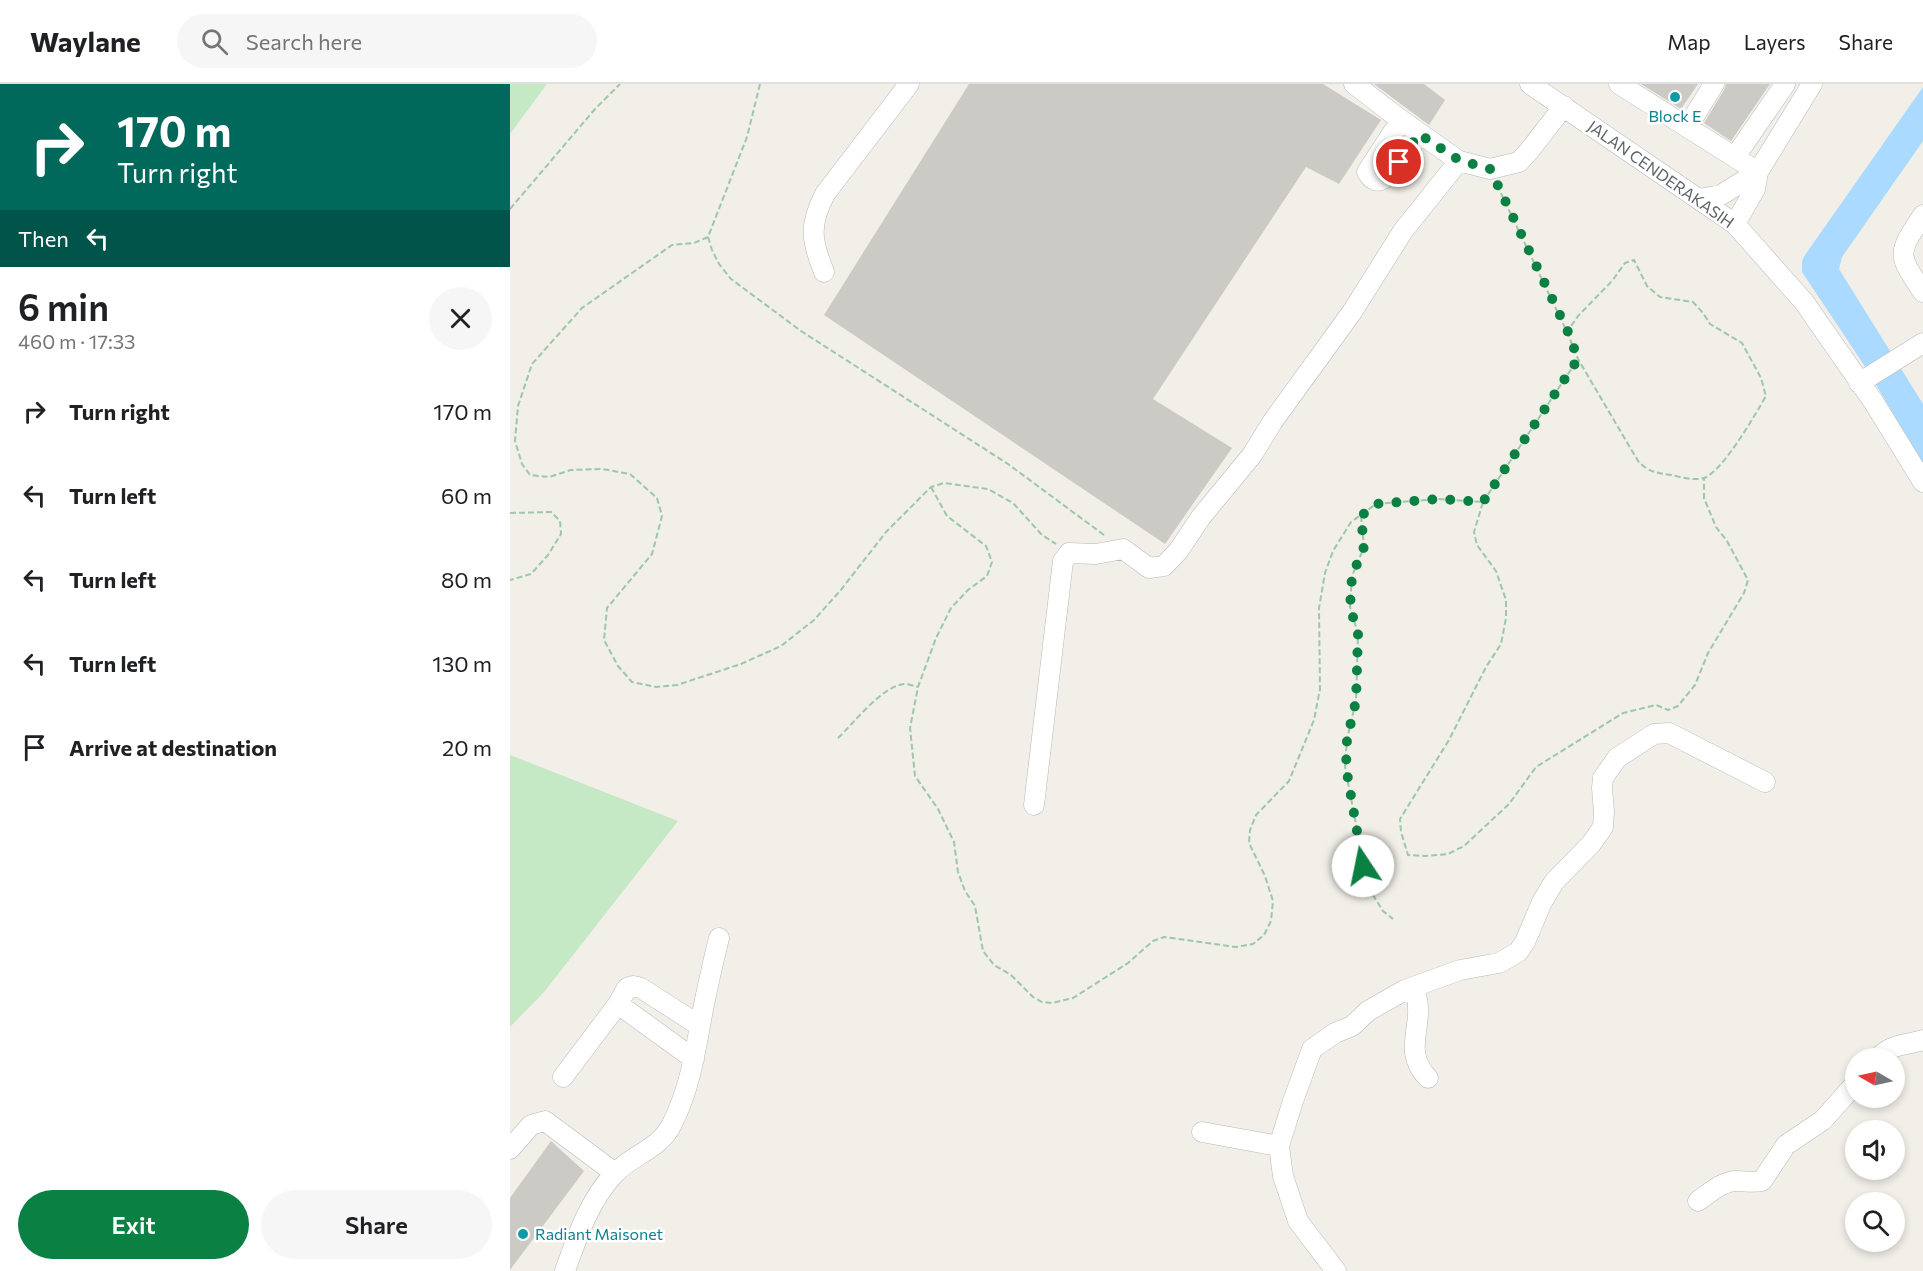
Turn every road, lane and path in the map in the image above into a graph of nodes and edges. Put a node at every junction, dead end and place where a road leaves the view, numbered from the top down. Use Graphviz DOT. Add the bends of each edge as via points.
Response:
graph roads {
  1 [pos="620,84"];
  2 [pos="760,84"];
  3 [pos="909,84"];
  4 [pos="1354,84"];
  5 [pos="1530,84"];
  6 [pos="1714,84"];
  7 [pos="1785,84"];
  8 [pos="1812,84"];
  9 [pos="1626,86"];
  10 [pos="1564,106"];
  11 [pos="1401,120"];
  12 [pos="1688,126"];
  13 [pos="1419,134"];
  14 [pos="1735,157"];
  15 [pos="1459,160"];
  16 [pos="1490,169"];
  17 [pos="1758,172"];
  18 [pos="1699,199"];
  19 [pos="510,208"];
  20 [pos="1923,215"];
  21 [pos="1735,224"];
  22 [pos="708,237"];
  23 [pos="824,272"];
  24 [pos="1923,292"];
  25 [pos="1568,332"];
  26 [pos="1923,343"];
  27 [pos="1578,359"];
  28 [pos="1863,380"];
  29 [pos="1704,478"];
  30 [pos="1923,482"];
  31 [pos="932,487"];
  32 [pos="1483,502"];
  33 [pos="510,513"];
  34 [pos="1361,516"];
  35 [pos="1123,549"];
  36 [pos="1069,553"];
  37 [pos="510,580"];
  38 [pos="918,687"];
  39 [pos="838,738"];
  40 [pos="1765,782"];
  41 [pos="1034,805"];
  42 [pos="1393,919"];
  43 [pos="719,938"];
  44 [pos="1405,990"];
  45 [pos="618,1004"];
  46 [pos="700,1026"];
  47 [pos="1923,1040"];
  48 [pos="1888,1048"];
  49 [pos="694,1059"];
  50 [pos="563,1077"];
  51 [pos="1428,1078"];
  52 [pos="1845,1095"];
  53 [pos="1202,1132"];
  54 [pos="1279,1146"];
  55 [pos="510,1149"];
  56 [pos="615,1173"];
  57 [pos="1698,1201"];
  58 [pos="565,1271"];
  59 [pos="1336,1271"];
  1 -- 19 [label="path"];
  2 -- 22 [label="path" via="747,137"];
  3 -- 23 [label="street" via="825,194 818,209 814,246"];
  4 -- 11 [label="street"];
  5 -- 10 [label="street, JALAN CENDERAKASIH"];
  6 -- 12 [label="street"];
  7 -- 14 [label="street"];
  8 -- 17 [label="street"];
  9 -- 12 [label="street"];
  10 -- 16 [label="street" via="1519,162"];
  10 -- 18 [label="street, JALAN CENDERAKASIH"];
  11 -- 13 [label="street"];
  11 -- 13 [label="street" via="1367,172 1372,179 1389,177"];
  12 -- 14 [label="street"];
  13 -- 15 [label="street"];
  14 -- 17 [label="street"];
  15 -- 16 [label="street"];
  15 -- 35 [label="street" via="1403,231 1252,455 1179,550 1164,566 1149,568"];
  16 -- 25 [label="path"];
  17 -- 18 [label="street" via="1721,195"];
  17 -- 21 [label="street" via="1755,189"];
  18 -- 21 [label="street, JALAN CENDERAKASIH"];
  20 -- 24 [label="street" via="1902,254 1905,266"];
  21 -- 28 [label="street, JALAN CENDERAKASIH" via="1804,302"];
  22 -- 31 [label="path" via="672,245 582,308 532,364 518,406 515,441 522,465 530,475 549,477 570,470 611,470 630,474 657,498 662,516 652,554 607,608 604,640 618,666 632,681 656,687 676,686 781,646 814,620 886,532"];
  22 -- 35 [label="path" via="719,264 740,286 801,331 1008,464"];
  25 -- 27 [label="path"];
  25 -- 29 [label="path" via="1578,315 1625,263 1634,260 1647,286 1660,297 1693,302 1710,324 1742,343 1766,396 1726,459"];
  26 -- 28 [label="street"];
  27 -- 29 [label="path" via="1645,469"];
  27 -- 32 [label="path"];
  28 -- 30 [label="street, JALAN CENDERAKASIH"];
  29 -- 32 [label="path" via="1704,498 1716,527 1748,580 1708,652 1695,685 1678,706 1668,710 1656,705 1623,713 1536,766 1509,804 1464,846 1448,854 1408,855 1400,819 1501,644 1506,600 1496,571 1477,545 1474,532"];
  31 -- 36 [label="path" via="944,483 988,489 1013,503 1042,535"];
  31 -- 38 [label="path" via="947,516 986,546 992,562 987,576 951,608"];
  32 -- 34 [label="path" via="1438,499 1376,504"];
  33 -- 37 [label="path" via="552,512 560,521 561,534 531,574"];
  34 -- 38 [label="path" via="1351,522 1325,573 1320,608 1320,688 1314,720 1289,781 1256,815 1250,830 1250,843 1273,901 1271,921 1264,935 1253,944 1236,947 1164,937 1073,998 1052,1004 1034,997 994,965 983,951 975,906 958,872 954,842 938,809 915,776 910,728"];
  34 -- 42 [label="path" via="1364,547 1352,576 1350,607 1358,634 1356,701 1347,739 1346,767 1368,887"];
  35 -- 36 [label="street"];
  36 -- 41 [label="street" via="1060,581"];
  38 -- 39 [label="path" via="904,684 890,690 859,714"];
  40 -- 44 [label="street" via="1669,733 1654,734 1617,758 1603,778 1602,827 1554,882 1518,952 1499,963 1460,970"];
  43 -- 46 [label="street"];
  44 -- 51 [label="street" via="1416,995 1419,1006 1415,1061"];
  44 -- 54 [label="street" via="1312,1049"];
  45 -- 46 [label="street" via="627,988 633,986"];
  45 -- 49 [label="street"];
  45 -- 50 [label="street"];
  46 -- 49 [label="street"];
  47 -- 48 [label="street"];
  49 -- 56 [label="street" via="679,1108 664,1137"];
  52 -- 57 [label="street" via="1822,1120 1786,1145 1762,1181 1725,1183"];
  53 -- 54 [label="street"];
  54 -- 59 [label="street" via="1283,1176 1298,1221"];
  55 -- 56 [label="street" via="531,1125 545,1121"];
  56 -- 58 [label="street" via="584,1218"];
}
